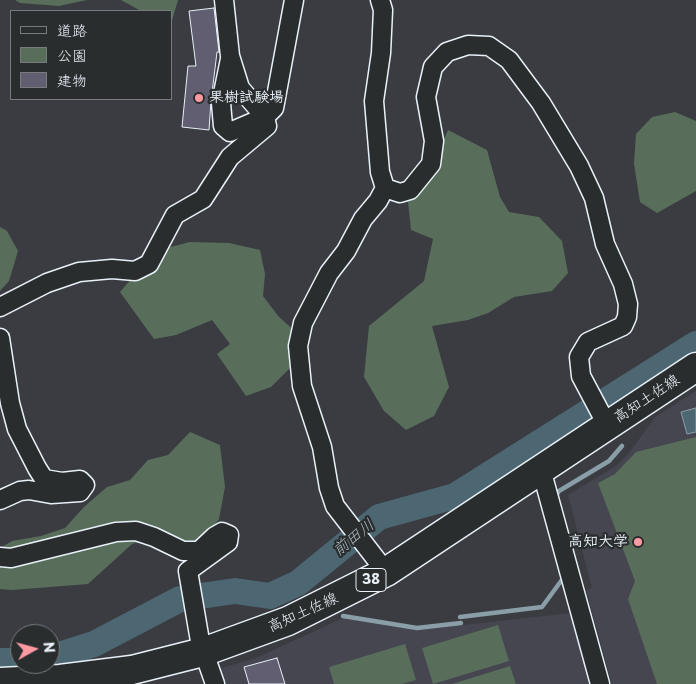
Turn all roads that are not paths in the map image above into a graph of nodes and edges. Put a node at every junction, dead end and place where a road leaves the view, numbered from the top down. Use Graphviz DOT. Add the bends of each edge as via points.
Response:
graph roads {
  1 [pos="224,0"];
  2 [pos="294,0"];
  3 [pos="380,0"];
  4 [pos="230,56"];
  5 [pos="265,117"];
  6 [pos="384,188"];
  7 [pos="0,307"];
  8 [pos="0,338"];
  9 [pos="696,367"];
  10 [pos="600,412"];
  11 [pos="541,469"];
  12 [pos="0,500"];
  13 [pos="0,557"];
  14 [pos="386,572"];
  15 [pos="203,652"];
  16 [pos="0,682"];
  17 [pos="215,684"];
  18 [pos="600,684"];
  1 -- 4 [label="street"];
  2 -- 5 [label="street" via="274,108"];
  3 -- 6 [label="street" via="383,10 381,53 374,101"];
  4 -- 5 [label="street" via="240,88"];
  4 -- 5 [label="street" via="222,103 223,126 230,132"];
  5 -- 7 [label="street" via="267,126 230,157 203,199 175,216 149,264 135,271 79,272 46,283"];
  6 -- 10 [label="street" via="400,193 410,190 431,164 434,141 426,97 432,68 447,52 468,44 489,46 509,60 541,103 579,166 594,198 605,244 624,290 628,310 623,326 588,342 579,357 581,376"];
  6 -- 14 [label="street" via="329,273 303,323 298,346 302,386 322,447 335,506"];
  8 -- 12 [label="street" via="17,430 37,468 44,479 80,480 85,485 80,492 51,494 29,490"];
  9 -- 10 [label="main road, 高知土佐線 / 38"];
  10 -- 11 [label="main road, 高知土佐線 / 38"];
  11 -- 14 [label="main road, 高知土佐線 / 38"];
  11 -- 18 [label="street"];
  13 -- 15 [label="street" via="12,558 116,532 136,531 183,551 199,551 222,532 228,535 228,542 188,571"];
  14 -- 15 [label="main road, 高知土佐線 / 38" via="288,621"];
  15 -- 16 [label="main road, 高知土佐線 / 38" via="132,670"];
  15 -- 17 [label="street"];
}
